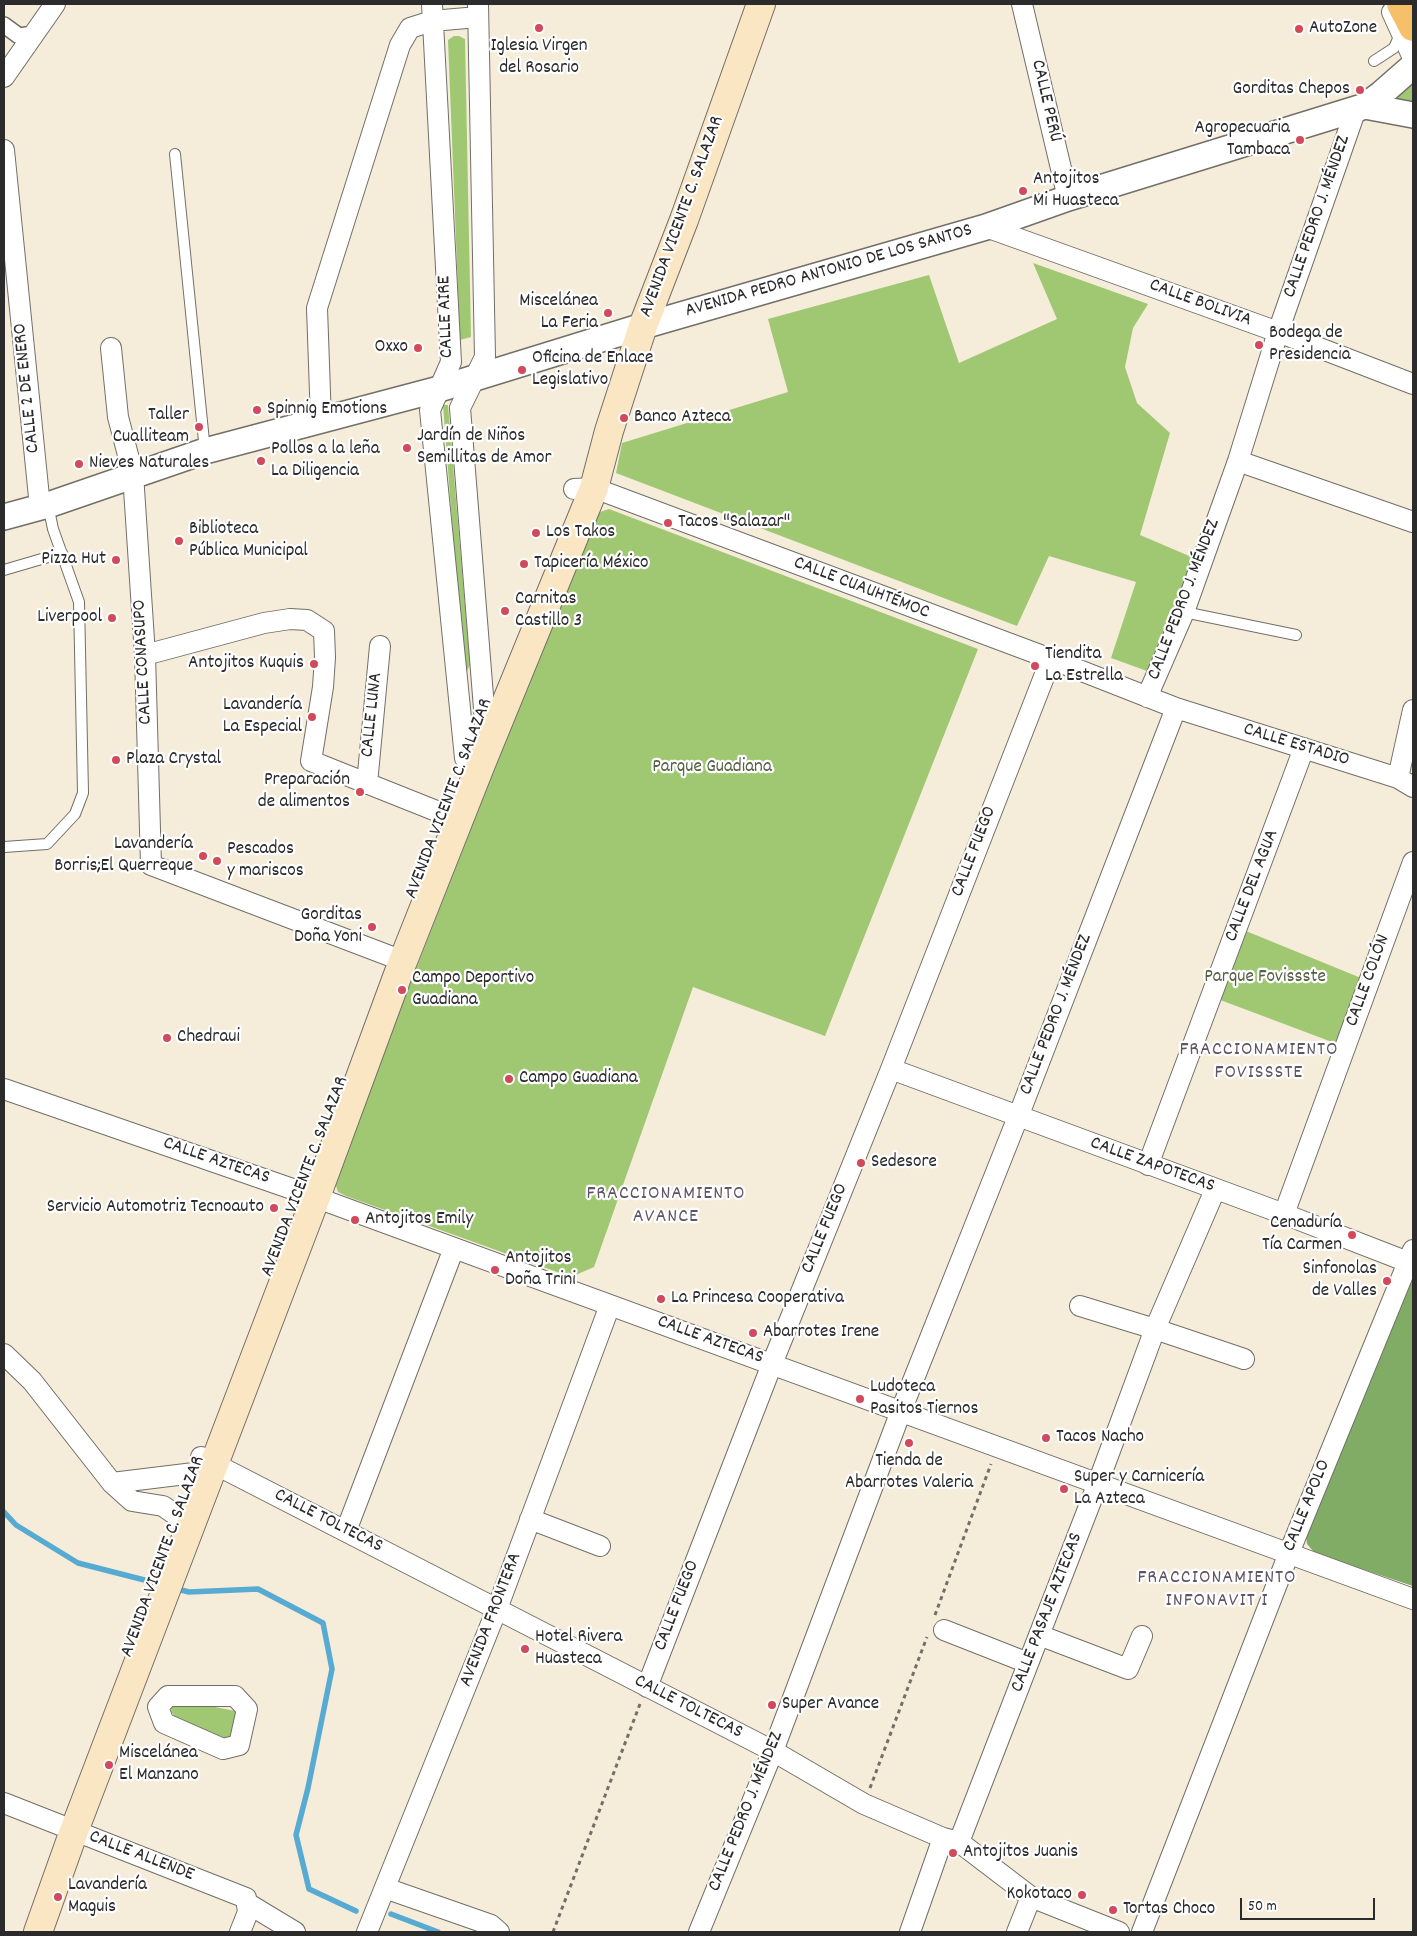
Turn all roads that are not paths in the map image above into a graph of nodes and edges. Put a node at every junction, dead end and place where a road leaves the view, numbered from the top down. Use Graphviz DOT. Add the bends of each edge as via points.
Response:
graph roads {
  1 [pos="54,4"];
  2 [pos="761,4"];
  3 [pos="1022,4"];
  4 [pos="1387,4"];
  5 [pos="1401,4"];
  6 [pos="478,11"];
  7 [pos="432,13"];
  8 [pos="4,25"];
  9 [pos="1407,29"];
  10 [pos="34,34"];
  11 [pos="1413,58"];
  12 [pos="1374,61"];
  13 [pos="1413,66"];
  14 [pos="4,77"];
  15 [pos="1361,108"];
  16 [pos="1413,116"];
  17 [pos="4,150"];
  18 [pos="175,154"];
  19 [pos="1068,198"];
  20 [pos="986,227"];
  21 [pos="643,326"];
  22 [pos="1278,332"];
  23 [pos="110,348"];
  24 [pos="476,377"];
  25 [pos="1413,384"];
  26 [pos="439,389"];
  27 [pos="321,421"];
  28 [pos="205,450"];
  29 [pos="1238,461"];
  30 [pos="133,474"];
  31 [pos="584,489"];
  32 [pos="44,506"];
  33 [pos="4,517"];
  34 [pos="1413,522"];
  35 [pos="62,553"];
  36 [pos="4,570"];
  37 [pos="1184,612"];
  38 [pos="1296,635"];
  39 [pos="380,646"];
  40 [pos="145,655"];
  41 [pos="1051,660"];
  42 [pos="1147,697"];
  43 [pos="1176,708"];
  44 [pos="484,709"];
  45 [pos="1413,710"];
  46 [pos="1304,748"];
  47 [pos="478,756"];
  48 [pos="1405,782"];
  49 [pos="366,784"];
  50 [pos="451,817"];
  51 [pos="4,847"];
  52 [pos="1413,862"];
  53 [pos="396,958"];
  54 [pos="891,1069"];
  55 [pos="4,1089"];
  56 [pos="1018,1117"];
  57 [pos="1148,1165"];
  58 [pos="1215,1190"];
  59 [pos="309,1194"];
  60 [pos="1284,1214"];
  61 [pos="454,1248"];
  62 [pos="1412,1259"];
  63 [pos="610,1305"];
  64 [pos="1080,1306"];
  65 [pos="1155,1329"];
  66 [pos="4,1354"];
  67 [pos="1244,1359"];
  68 [pos="772,1364"];
  69 [pos="901,1411"];
  70 [pos="203,1465"];
  71 [pos="112,1483"];
  72 [pos="1098,1483"];
  73 [pos="530,1519"];
  74 [pos="184,1521"];
  75 [pos="346,1532"];
  76 [pos="600,1546"];
  77 [pos="1289,1553"];
  78 [pos="1413,1599"];
  79 [pos="497,1609"];
  80 [pos="944,1630"];
  81 [pos="1039,1635"];
  82 [pos="1142,1636"];
  83 [pos="1028,1663"];
  84 [pos="647,1687"];
  85 [pos="119,1696"];
  86 [pos="158,1707"];
  87 [pos="772,1751"];
  88 [pos="4,1803"];
  89 [pos="67,1829"];
  90 [pos="951,1840"];
  91 [pos="385,1888"];
  92 [pos="1031,1897"];
  93 [pos="247,1903"];
  94 [pos="22,1932"];
  95 [pos="38,1932"];
  96 [pos="240,1932"];
  97 [pos="295,1932"];
  98 [pos="367,1932"];
  99 [pos="500,1932"];
  100 [pos="700,1932"];
  101 [pos="910,1932"];
  102 [pos="1017,1932"];
  103 [pos="1119,1932"];
  104 [pos="1142,1932"];
  1 -- 10 [label="street"];
  2 -- 21 [label="main road, AVENIDA VICENTE C. SALAZAR"];
  3 -- 19 [label="street, CALLE PERÚ"];
  4 -- 9 [label="street"];
  5 -- 9 [label="main road"];
  6 -- 7 [label="street"];
  6 -- 24 [label="street, CALLE AIRE" via="485,357"];
  7 -- 26 [label="street, CALLE AIRE" via="451,362"];
  7 -- 27 [label="street" via="410,28 400,45 317,308"];
  8 -- 10 [label="street" via="18,36"];
  9 -- 11 [label="street"];
  9 -- 12 [label="lane" via="1394,48"];
  10 -- 14 [label="street"];
  13 -- 15 [label="street"];
  15 -- 16 [label="street"];
  15 -- 19 [label="street, AVENIDA PEDRO ANTONIO DE LOS SANTOS"];
  15 -- 22 [label="street, CALLE PEDRO J. MÉNDEZ"];
  17 -- 32 [label="street, CALLE 2 DE ENERO"];
  18 -- 28 [label="lane"];
  19 -- 20 [label="street, AVENIDA PEDRO ANTONIO DE LOS SANTOS"];
  20 -- 21 [label="street, AVENIDA PEDRO ANTONIO DE LOS SANTOS"];
  20 -- 22 [label="street, CALLE BOLIVIA"];
  21 -- 24 [label="street, AVENIDA PEDRO ANTONIO DE LOS SANTOS"];
  21 -- 31 [label="main road, AVENIDA VICENTE C. SALAZAR" via="609,431"];
  22 -- 25 [label="street, CALLE BOLIVIA"];
  22 -- 29 [label="street, CALLE PEDRO J. MÉNDEZ"];
  23 -- 30 [label="street, CALLE CONASUPO" via="118,417"];
  24 -- 26 [label="street, AVENIDA PEDRO ANTONIO DE LOS SANTOS"];
  24 -- 44 [label="street, CALLE AIRE" via="460,408"];
  26 -- 27 [label="street, AVENIDA PEDRO ANTONIO DE LOS SANTOS"];
  26 -- 47 [label="street, CALLE AIRE" via="430,410"];
  27 -- 28 [label="street, AVENIDA PEDRO ANTONIO DE LOS SANTOS"];
  28 -- 30 [label="street, AVENIDA PEDRO ANTONIO DE LOS SANTOS"];
  29 -- 34 [label="street"];
  29 -- 37 [label="street, CALLE PEDRO J. MÉNDEZ"];
  30 -- 32 [label="street, AVENIDA PEDRO ANTONIO DE LOS SANTOS"];
  30 -- 40 [label="street, CALLE CONASUPO"];
  31 -- 41 [label="street, CALLE CUAUHTÉMOC"];
  31 -- 44 [label="main road, AVENIDA VICENTE C. SALAZAR"];
  31 -- 47 [label="main road, AVENIDA VICENTE C. SALAZAR"];
  32 -- 33 [label="street, AVENIDA PEDRO ANTONIO DE LOS SANTOS"];
  32 -- 35 [label="lane"];
  35 -- 36 [label="lane"];
  35 -- 51 [label="lane" via="79,602 83,793 75,814 47,844"];
  37 -- 38 [label="lane"];
  37 -- 42 [label="street, CALLE PEDRO J. MÉNDEZ"];
  39 -- 49 [label="street, CALLE LUNA"];
  40 -- 49 [label="street" via="264,623 307,620 324,632 325,657 311,761"];
  40 -- 53 [label="street, CALLE CONASUPO" via="151,865"];
  41 -- 42 [label="street, CALLE CUAUHTÉMOC"];
  41 -- 54 [label="street, CALLE FUEGO"];
  42 -- 43 [label="street, CALLE PEDRO J. MÉNDEZ"];
  43 -- 46 [label="street, CALLE ESTADIO"];
  43 -- 56 [label="street, CALLE PEDRO J. MÉNDEZ"];
  44 -- 47 [label="main road, AVENIDA VICENTE C. SALAZAR"];
  45 -- 48 [label="street"];
  46 -- 48 [label="street, CALLE ESTADIO"];
  46 -- 57 [label="street, CALLE DEL AGUA"];
  47 -- 50 [label="main road, AVENIDA VICENTE C. SALAZAR"];
  49 -- 50 [label="street"];
  50 -- 53 [label="main road, AVENIDA VICENTE C. SALAZAR"];
  52 -- 60 [label="street, CALLE COLÓN"];
  53 -- 59 [label="main road, AVENIDA VICENTE C. SALAZAR"];
  54 -- 56 [label="street, CALLE ZAPOTECAS"];
  54 -- 68 [label="street, CALLE FUEGO"];
  55 -- 59 [label="street, CALLE AZTECAS"];
  56 -- 57 [label="street, CALLE ZAPOTECAS"];
  56 -- 69 [label="street, CALLE PEDRO J. MÉNDEZ"];
  57 -- 58 [label="street, CALLE ZAPOTECAS"];
  58 -- 60 [label="street, CALLE ZAPOTECAS"];
  58 -- 65 [label="street, CALLE PASAJE AZTECAS"];
  59 -- 61 [label="street, CALLE AZTECAS"];
  59 -- 70 [label="main road, AVENIDA VICENTE C. SALAZAR"];
  60 -- 62 [label="street, CALLE ZAPOTECAS"];
  61 -- 63 [label="street, CALLE AZTECAS"];
  61 -- 75 [label="street"];
  62 -- 77 [label="street, CALLE APOLO"];
  63 -- 68 [label="street, CALLE AZTECAS"];
  63 -- 73 [label="street, AVENIDA FRONTERA"];
  64 -- 65 [label="street"];
  65 -- 67 [label="street"];
  65 -- 72 [label="street, CALLE PASAJE AZTECAS"];
  66 -- 71 [label="street" via="32,1381"];
  68 -- 69 [label="street, CALLE AZTECAS"];
  68 -- 84 [label="street, CALLE FUEGO"];
  69 -- 72 [label="street, CALLE AZTECAS"];
  69 -- 87 [label="street, CALLE PEDRO J. MÉNDEZ"];
  70 -- 71 [label="street"];
  70 -- 74 [label="main road, AVENIDA VICENTE C. SALAZAR"];
  70 -- 75 [label="street, CALLE TOLTECAS"];
  71 -- 74 [label="street" via="132,1501 163,1506"];
  72 -- 77 [label="street, CALLE AZTECAS"];
  72 -- 81 [label="street, CALLE PASAJE AZTECAS"];
  73 -- 76 [label="street"];
  73 -- 79 [label="street, AVENIDA FRONTERA"];
  74 -- 85 [label="main road, AVENIDA VICENTE C. SALAZAR"];
  75 -- 79 [label="street, CALLE TOLTECAS"];
  77 -- 78 [label="street, CALLE AZTECAS"];
  77 -- 104 [label="street, CALLE APOLO"];
  79 -- 84 [label="street, CALLE TOLTECAS"];
  79 -- 91 [label="street, AVENIDA FRONTERA"];
  80 -- 83 [label="street"];
  81 -- 82 [label="street" via="1128,1668"];
  81 -- 83 [label="street, CALLE PASAJE AZTECAS"];
  83 -- 90 [label="street, CALLE PASAJE AZTECAS"];
  84 -- 87 [label="street, CALLE TOLTECAS"];
  85 -- 86 [label="street"];
  85 -- 89 [label="main road, AVENIDA VICENTE C. SALAZAR"];
  87 -- 90 [label="street, CALLE TOLTECAS" via="864,1804"];
  87 -- 100 [label="street, CALLE PEDRO J. MÉNDEZ"];
  88 -- 89 [label="street, CALLE ALLENDE"];
  89 -- 93 [label="street, CALLE ALLENDE" via="246,1898"];
  89 -- 94 [label="main road, AVENIDA VICENTE C. SALAZAR"];
  89 -- 95 [label="main road, AVENIDA VICENTE C. SALAZAR"];
  90 -- 92 [label="street, CALLE TOLTECAS"];
  90 -- 101 [label="street, CALLE PASAJE AZTECAS"];
  91 -- 98 [label="street, AVENIDA FRONTERA"];
  91 -- 99 [label="street" via="491,1925"];
  92 -- 102 [label="street"];
  92 -- 103 [label="street, CALLE TOLTECAS"];
  93 -- 96 [label="street" via="248,1912"];
  93 -- 97 [label="street"];
}
